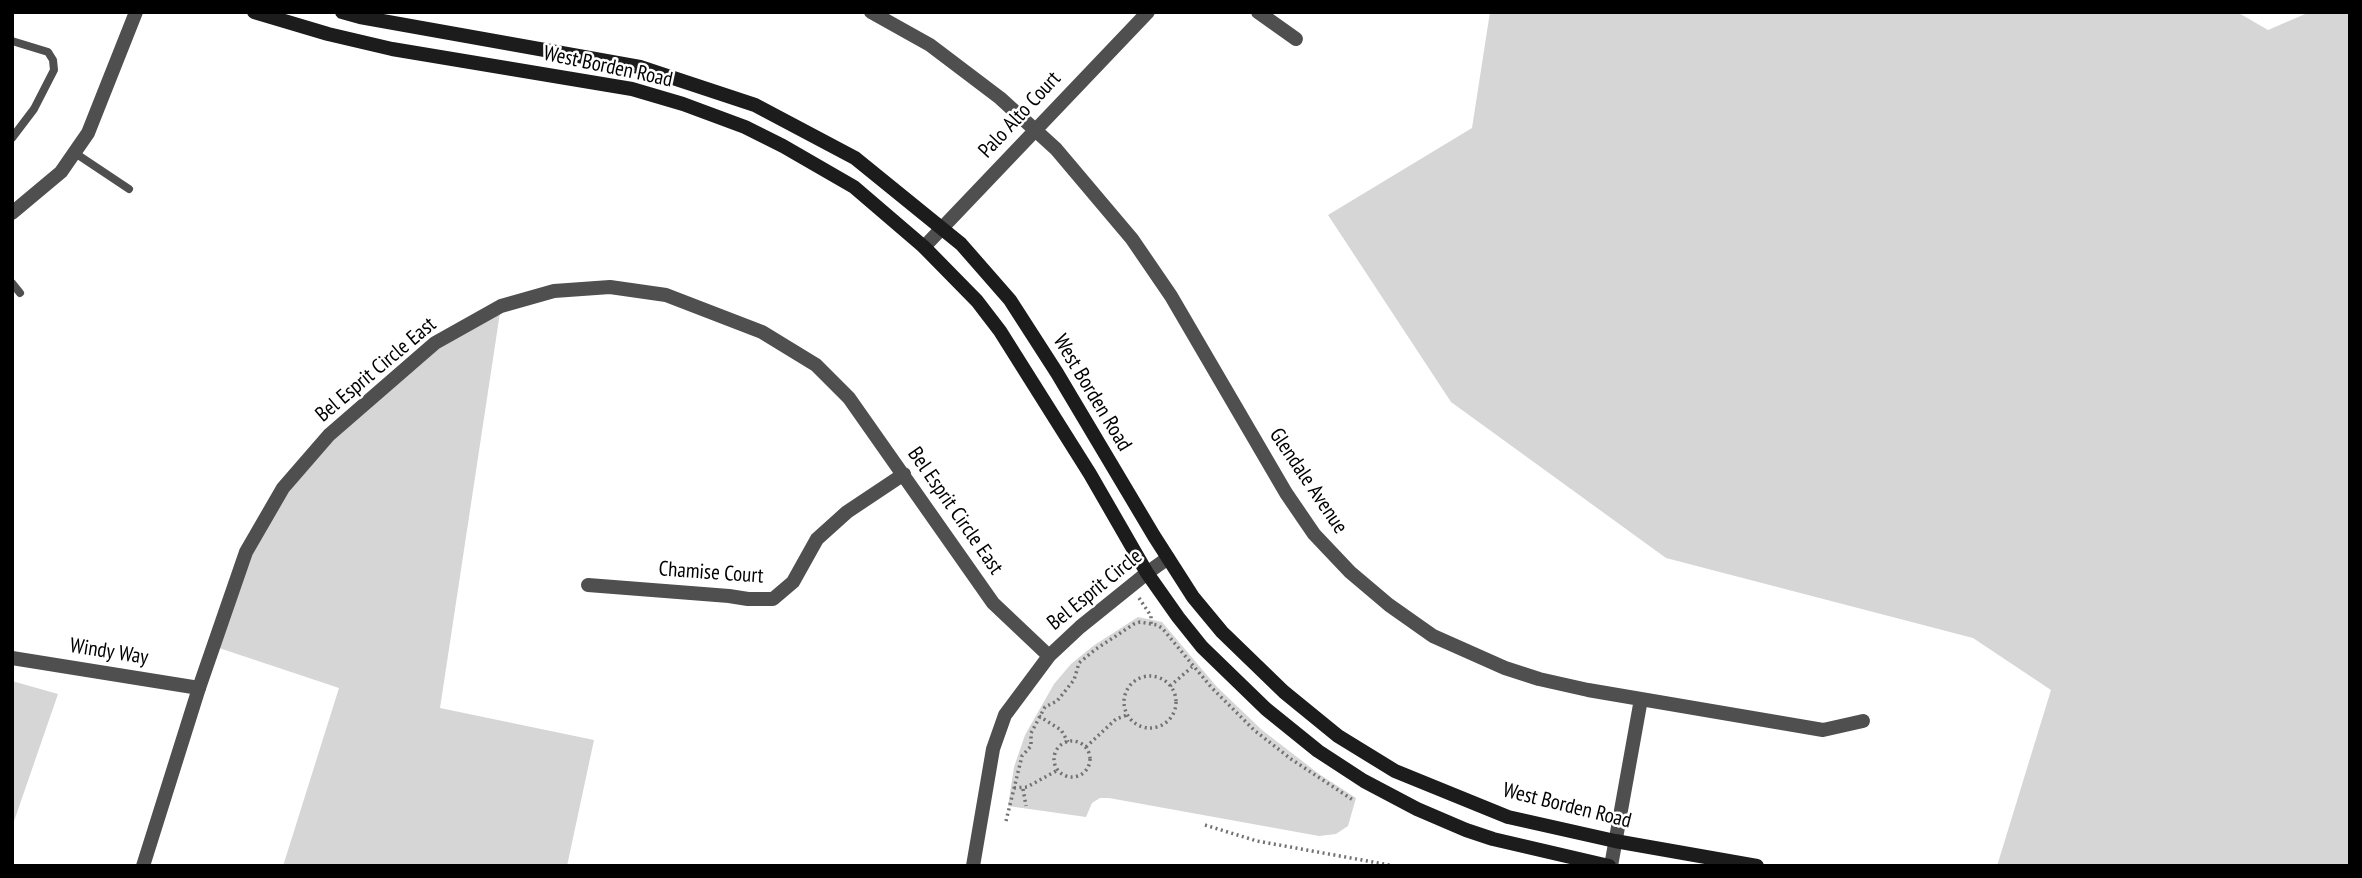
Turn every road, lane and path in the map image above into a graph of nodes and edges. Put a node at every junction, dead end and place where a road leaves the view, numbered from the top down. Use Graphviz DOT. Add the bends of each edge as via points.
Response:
graph roads {
  1 [pos="136,12"];
  2 [pos="254,12"];
  3 [pos="342,12"];
  4 [pos="871,12"];
  5 [pos="1148,12"];
  6 [pos="1258,12"];
  7 [pos="1296,39"];
  8 [pos="12,41"];
  9 [pos="1035,129"];
  10 [pos="12,138"];
  11 [pos="75,153"];
  12 [pos="130,189"];
  13 [pos="12,213"];
  14 [pos="943,227"];
  15 [pos="924,247"];
  16 [pos="12,283"];
  17 [pos="20,293"];
  18 [pos="904,474"];
  19 [pos="1168,558"];
  20 [pos="1147,573"];
  21 [pos="588,585"];
  22 [pos="1049,656"];
  23 [pos="12,658"];
  24 [pos="1192,667"];
  25 [pos="1170,686"];
  26 [pos="199,688"];
  27 [pos="1641,699"];
  28 [pos="1127,715"];
  29 [pos="1039,716"];
  30 [pos="1863,721"];
  31 [pos="1068,742"];
  32 [pos="1086,747"];
  33 [pos="1058,770"];
  34 [pos="1014,788"];
  35 [pos="1023,789"];
  36 [pos="1353,800"];
  37 [pos="1026,806"];
  38 [pos="1006,821"];
  39 [pos="1205,825"];
  40 [pos="1615,841"];
  41 [pos="143,866"];
  42 [pos="972,866"];
  43 [pos="1395,866"];
  44 [pos="1610,866"];
  45 [pos="1757,866"];
  1 -- 11 [label="street" via="88,133"];
  2 -- 15 [label="main road, West Borden Road" via="392,48 632,89 683,104 746,127 854,187"];
  3 -- 14 [label="main road, West Borden Road" via="640,67 731,96 855,158"];
  4 -- 9 [label="street, Glendale Avenue" via="930,45"];
  5 -- 9 [label="street, Palo Alto Court"];
  6 -- 7 [label="street"];
  8 -- 10 [label="lane" via="48,52 54,70"];
  9 -- 14 [label="street, Palo Alto Court"];
  9 -- 27 [label="street, Glendale Avenue" via="1132,239 1171,296 1286,493 1314,534 1350,572 1433,636 1473,654 1539,679"];
  11 -- 12 [label="lane"];
  11 -- 13 [label="street" via="61,172"];
  14 -- 15 [label="street, Palo Alto Court"];
  14 -- 19 [label="main road, West Borden Road" via="1010,300"];
  15 -- 20 [label="main road, West Borden Road" via="1000,331"];
  16 -- 17 [label="lane"];
  18 -- 21 [label="street, Chamise Court" via="847,512 817,539 793,582 773,599"];
  18 -- 22 [label="street, Bel Esprit Circle East" via="993,603"];
  18 -- 26 [label="street, Bel Esprit Circle East" via="849,398 816,365 762,332 666,295 610,287 554,291 501,306 435,343 330,435 283,488 246,552"];
  19 -- 20 [label="street, Bel Esprit Circle"];
  19 -- 40 [label="main road, West Borden Road" via="1222,632 1338,736 1395,771 1508,817"];
  20 -- 22 [label="street, Bel Esprit Circle"];
  20 -- 44 [label="main road, West Borden Road" via="1230,676 1318,751 1364,781 1466,830"];
  22 -- 42 [label="street, Bel Esprit Circle" via="1005,715 993,749"];
  23 -- 26 [label="street, Windy Way"];
  24 -- 25 [label="path"];
  24 -- 29 [label="path" via="1162,628 1137,622 1079,663 1074,680"];
  24 -- 36 [label="path" via="1254,730"];
  25 -- 28 [label="path" via="1154,677 1135,681 1125,696"];
  25 -- 28 [label="path" via="1175,706 1164,724 1143,727"];
  26 -- 41 [label="street, Bel Esprit Circle East"];
  27 -- 30 [label="street, Glendale Avenue" via="1823,730"];
  27 -- 40 [label="street"];
  28 -- 32 [label="path" via="1116,719"];
  29 -- 31 [label="path" via="1061,730"];
  29 -- 34 [label="path"];
  31 -- 32 [label="path"];
  31 -- 33 [label="path" via="1055,754"];
  32 -- 33 [label="path" via="1090,760 1084,773 1070,777"];
  33 -- 35 [label="path"];
  34 -- 35 [label="path"];
  34 -- 38 [label="path"];
  35 -- 37 [label="path"];
  39 -- 43 [label="path" via="1257,841"];
  40 -- 44 [label="street"];
  40 -- 45 [label="main road, West Borden Road"];
}
